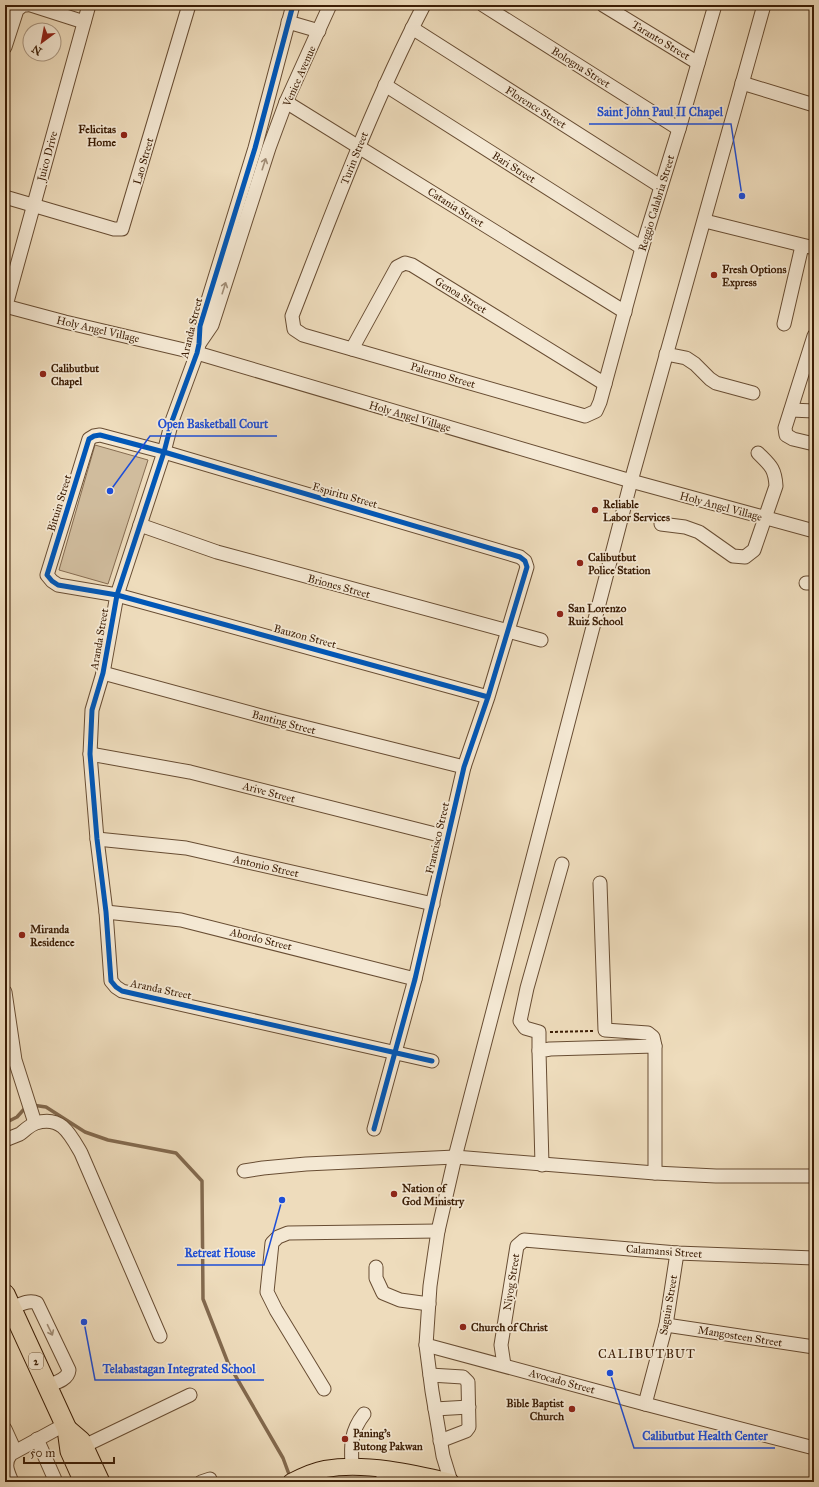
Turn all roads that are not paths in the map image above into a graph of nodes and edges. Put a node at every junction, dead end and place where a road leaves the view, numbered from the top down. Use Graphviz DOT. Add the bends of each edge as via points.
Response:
graph roads {
  1 [pos="27,5"];
  2 [pos="31,5"];
  3 [pos="89,5"];
  4 [pos="189,5"];
  5 [pos="293,5"];
  6 [pos="330,5"];
  7 [pos="424,5"];
  8 [pos="483,5"];
  9 [pos="603,5"];
  10 [pos="715,5"];
  11 [pos="764,5"];
  12 [pos="84,22"];
  13 [pos="288,22"];
  14 [pos="412,28"];
  15 [pos="319,31"];
  16 [pos="5,46"];
  17 [pos="698,63"];
  18 [pos="742,83"];
  19 [pos="385,85"];
  20 [pos="286,102"];
  21 [pos="814,105"];
  22 [pos="266,106"];
  23 [pos="679,129"];
  24 [pos="358,146"];
  25 [pos="269,148"];
  26 [pos="660,186"];
  27 [pos="5,197"];
  28 [pos="33,206"];
  29 [pos="704,221"];
  30 [pos="808,247"];
  31 [pos="642,248"];
  32 [pos="5,307"];
  33 [pos="625,312"];
  34 [pos="292,316"];
  35 [pos="784,324"];
  36 [pos="814,336"];
  37 [pos="198,348"];
  38 [pos="352,349"];
  39 [pos="666,354"];
  40 [pos="809,370"];
  41 [pos="604,384"];
  42 [pos="753,393"];
  43 [pos="600,402"];
  44 [pos="791,410"];
  45 [pos="814,411"];
  46 [pos="814,444"];
  47 [pos="164,452"];
  48 [pos="758,454"];
  49 [pos="631,481"];
  50 [pos="766,518"];
  51 [pos="661,524"];
  52 [pos="140,525"];
  53 [pos="814,531"];
  54 [pos="520,557"];
  55 [pos="117,595"];
  56 [pos="508,632"];
  57 [pos="540,640"];
  58 [pos="103,673"];
  59 [pos="488,697"];
  60 [pos="90,754"];
  61 [pos="464,767"];
  62 [pos="447,837"];
  63 [pos="97,839"];
  64 [pos="562,864"];
  65 [pos="600,883"];
  66 [pos="433,904"];
  67 [pos="106,912"];
  68 [pos="415,979"];
  69 [pos="5,992"];
  70 [pos="655,1046"];
  71 [pos="539,1051"];
  72 [pos="396,1052"];
  73 [pos="432,1061"];
  74 [pos="34,1119"];
  75 [pos="374,1129"];
  76 [pos="5,1140"];
  77 [pos="455,1157"];
  78 [pos="542,1164"];
  79 [pos="244,1171"];
  80 [pos="655,1173"];
  81 [pos="814,1176"];
  82 [pos="438,1231"];
  83 [pos="517,1246"];
  84 [pos="677,1253"];
  85 [pos="814,1258"];
  86 [pos="376,1267"];
  87 [pos="8,1301"];
  88 [pos="429,1304"];
  89 [pos="666,1325"];
  90 [pos="160,1336"];
  91 [pos="426,1345"];
  92 [pos="814,1347"];
  93 [pos="504,1365"];
  94 [pos="430,1375"];
  95 [pos="47,1386"];
  96 [pos="324,1389"];
  97 [pos="190,1395"];
  98 [pos="645,1404"];
  99 [pos="469,1407"];
  100 [pos="435,1409"];
  101 [pos="364,1414"];
  102 [pos="66,1427"];
  103 [pos="5,1429"];
  104 [pos="37,1439"];
  105 [pos="440,1441"];
  106 [pos="84,1446"];
  107 [pos="814,1448"];
  108 [pos="15,1451"];
  109 [pos="352,1467"];
  110 [pos="383,1475"];
  111 [pos="297,1479"];
  112 [pos="12,1482"];
  113 [pos="56,1482"];
  114 [pos="84,1482"];
  115 [pos="100,1482"];
  116 [pos="451,1482"];
  1 -- 16 [label="street" via="17,10"];
  2 -- 12 [label="street"];
  3 -- 12 [label="street, Juico Drive"];
  4 -- 28 [label="street, Lao Street" via="123,228 114,229"];
  5 -- 13 [label="street, Aranda Street"];
  6 -- 15 [label="street, Venice Avenue"];
  7 -- 14 [label="street, Turin Street"];
  8 -- 23 [label="street, Bologna Street"];
  9 -- 17 [label="street, Taranto Street"];
  10 -- 17 [label="street, Reggio Calabria Street"];
  11 -- 18 [label="street"];
  12 -- 28 [label="street, Juico Drive"];
  13 -- 15 [label="street"];
  13 -- 22 [label="street, Aranda Street"];
  14 -- 19 [label="street, Turin Street"];
  14 -- 26 [label="street, Florence Street"];
  15 -- 20 [label="street, Venice Avenue"];
  17 -- 23 [label="street, Reggio Calabria Street"];
  18 -- 21 [label="street"];
  18 -- 29 [label="street"];
  19 -- 24 [label="street, Turin Street"];
  19 -- 31 [label="street, Bari Street"];
  20 -- 22 [label="street"];
  20 -- 24 [label="street, Catania Street"];
  20 -- 25 [label="street, Venice Avenue"];
  22 -- 37 [label="street, Aranda Street" via="200,326"];
  23 -- 26 [label="street, Reggio Calabria Street"];
  24 -- 33 [label="street, Catania Street"];
  24 -- 34 [label="street, Turin Street"];
  37 -- 25 [label="street, Aranda Street, one-way" via="214,320"];
  26 -- 31 [label="street, Reggio Calabria Street"];
  27 -- 28 [label="street"];
  28 -- 32 [label="street, Juico Drive"];
  29 -- 30 [label="street"];
  29 -- 39 [label="street"];
  30 -- 35 [label="street"];
  31 -- 33 [label="street, Reggio Calabria Street"];
  32 -- 37 [label="street, Holy Angel Village" via="65,322"];
  33 -- 41 [label="street, Reggio Calabria Street"];
  34 -- 38 [label="street, Palermo Street" via="294,329 303,335"];
  36 -- 40 [label="street"];
  37 -- 47 [label="street, Aranda Street" via="172,421"];
  37 -- 49 [label="street, Holy Angel Village"];
  38 -- 41 [label="street, Genoa Street" via="397,267 405,263"];
  38 -- 43 [label="street, Palermo Street" via="584,416 596,411"];
  39 -- 42 [label="street" via="686,358 716,383"];
  39 -- 49 [label="street"];
  40 -- 44 [label="street"];
  41 -- 43 [label="street, Reggio Calabria Street"];
  44 -- 45 [label="street"];
  44 -- 46 [label="street" via="785,428 786,435"];
  47 -- 52 [label="street, Aranda Street"];
  47 -- 54 [label="street, Espiritu Street"];
  47 -- 55 [label="street, Bituin Street" via="100,435 89,439 47,575 58,585"];
  48 -- 50 [label="street" via="772,467 776,476 776,486"];
  49 -- 50 [label="street, Holy Angel Village"];
  49 -- 77 [label="street"];
  50 -- 51 [label="street" via="754,550 746,557 733,556 699,532 685,527"];
  50 -- 53 [label="street, Holy Angel Village"];
  52 -- 55 [label="street, Aranda Street"];
  52 -- 56 [label="street, Briones Street" via="217,552"];
  54 -- 56 [label="street, Francisco Street" via="527,567"];
  55 -- 58 [label="street, Aranda Street"];
  55 -- 59 [label="street, Bauzon Street"];
  56 -- 57 [label="street, Briones Street"];
  56 -- 59 [label="street, Francisco Street"];
  58 -- 60 [label="street, Aranda Street" via="92,710"];
  58 -- 61 [label="street, Banting Street"];
  59 -- 61 [label="street, Francisco Street"];
  60 -- 62 [label="street, Arive Street" via="190,772"];
  60 -- 63 [label="street, Aranda Street"];
  61 -- 62 [label="street, Francisco Street"];
  62 -- 66 [label="street, Francisco Street"];
  63 -- 66 [label="street, Antonio Street" via="186,848"];
  63 -- 67 [label="street, Aranda Street"];
  64 -- 71 [label="street" via="520,1021 525,1028 539,1032"];
  65 -- 70 [label="street" via="605,1030 648,1033 654,1037"];
  66 -- 68 [label="street, Francisco Street"];
  67 -- 68 [label="street, Abordo Street" via="181,920"];
  67 -- 72 [label="street, Aranda Street" via="111,981 122,991"];
  68 -- 72 [label="street, Francisco Street"];
  69 -- 74 [label="street" via="15,1060"];
  70 -- 71 [label="street"];
  70 -- 80 [label="street"];
  71 -- 78 [label="street"];
  72 -- 73 [label="street, Aranda Street"];
  72 -- 75 [label="street, Francisco Street"];
  74 -- 76 [label="street" via="18,1135"];
  74 -- 90 [label="street" via="58,1123 70,1133"];
  77 -- 78 [label="street"];
  77 -- 79 [label="street" via="306,1164"];
  77 -- 82 [label="street"];
  78 -- 80 [label="street"];
  80 -- 81 [label="street"];
  82 -- 88 [label="street"];
  82 -- 96 [label="street" via="288,1233 272,1243 266,1292"];
  83 -- 84 [label="street, Calamansi Street" via="524,1240 531,1239"];
  83 -- 93 [label="street, Niyog Street" via="501,1345"];
  84 -- 85 [label="street, Calamansi Street"];
  84 -- 89 [label="street, Saguin Street"];
  86 -- 88 [label="street" via="376,1278 383,1293 400,1300"];
  87 -- 95 [label="highway, 2"];
  87 -- 95 [label="street, one-way" via="37,1303 69,1370 66,1377"];
  88 -- 91 [label="street"];
  89 -- 92 [label="street, Mangosteen Street"];
  89 -- 98 [label="street, Saguin Street"];
  91 -- 93 [label="street, Avocado Street"];
  91 -- 94 [label="street"];
  93 -- 98 [label="street, Avocado Street"];
  94 -- 99 [label="street" via="464,1378 468,1382"];
  94 -- 100 [label="street"];
  95 -- 102 [label="highway, 2"];
  97 -- 106 [label="street"];
  98 -- 107 [label="street, Avocado Street"];
  99 -- 100 [label="street"];
  99 -- 105 [label="street" via="469,1427 466,1431"];
  100 -- 105 [label="street"];
  101 -- 109 [label="street" via="352,1436"];
  102 -- 104 [label="street"];
  102 -- 106 [label="highway, 2"];
  102 -- 114 [label="highway, 2" via="70,1451"];
  103 -- 108 [label="street"];
  104 -- 108 [label="street"];
  104 -- 113 [label="street"];
  105 -- 116 [label="street"];
  106 -- 115 [label="highway, 2"];
  108 -- 112 [label="street" via="6,1462"];
  109 -- 110 [label="main road"];
  109 -- 111 [label="main road" via="324,1469"];
  110 -- 116 [label="main road"];
}
